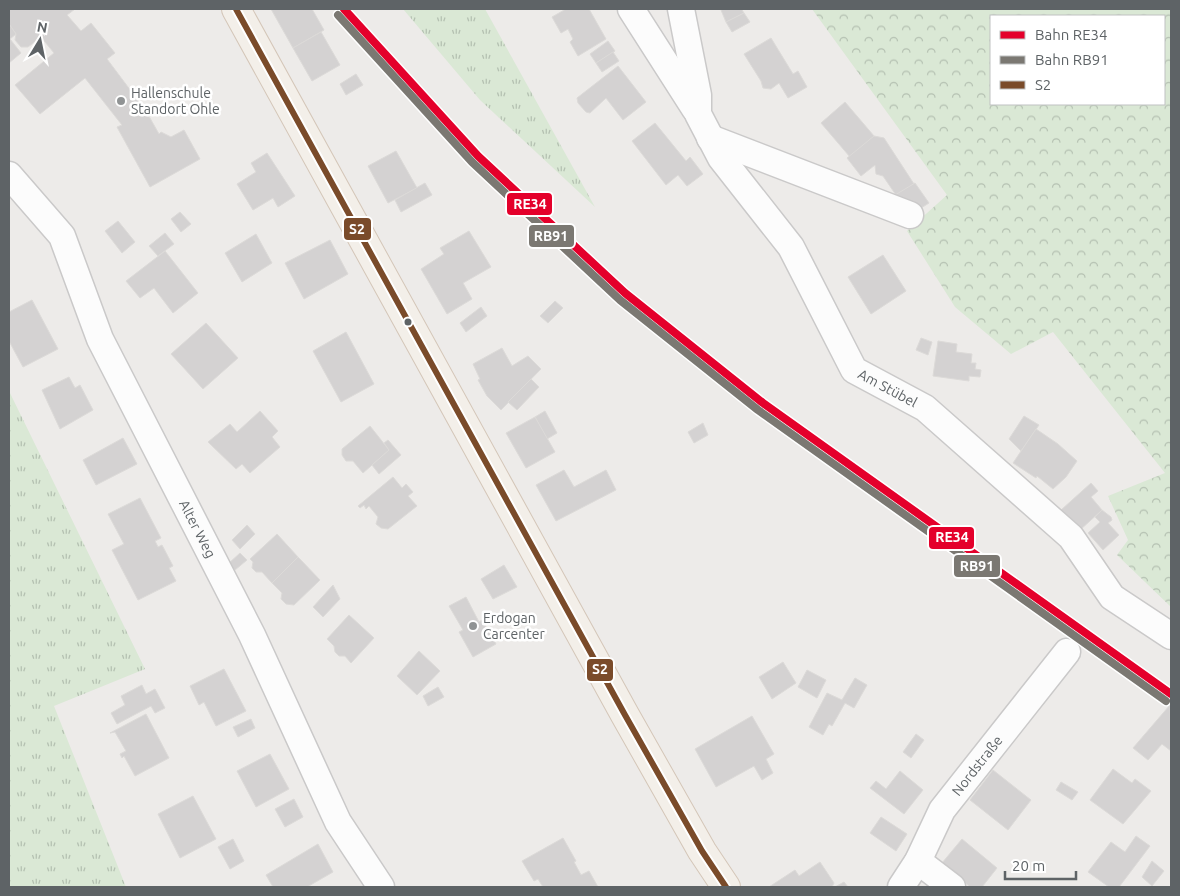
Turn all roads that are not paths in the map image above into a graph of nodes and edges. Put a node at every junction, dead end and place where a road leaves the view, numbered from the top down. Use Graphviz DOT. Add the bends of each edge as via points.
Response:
graph roads {
  1 [pos="236,9"];
  2 [pos="631,9"];
  3 [pos="681,9"];
  4 [pos="698,114"];
  5 [pos="710,138"];
  6 [pos="9,175"];
  7 [pos="910,215"];
  8 [pos="1171,636"];
  9 [pos="1067,652"];
  10 [pos="918,861"];
  11 [pos="381,887"];
  12 [pos="726,887"];
  13 [pos="901,887"];
  14 [pos="952,887"];
  1 -- 12 [label="main road" via="625,715"];
  2 -- 4 [label="street, Am Stübel"];
  3 -- 4 [label="street, Am Stübel" via="698,95"];
  4 -- 5 [label="street, Am Stübel"];
  5 -- 7 [label="street"];
  5 -- 8 [label="street, Am Stübel" via="721,158 791,247 854,370 925,408 1071,537 1112,597"];
  6 -- 11 [label="street, Alter Weg" via="62,236 104,348 252,636 338,822"];
  9 -- 10 [label="street, Nordstraße" via="942,810"];
  10 -- 13 [label="street, Nordstraße"];
  10 -- 14 [label="street"];
}
